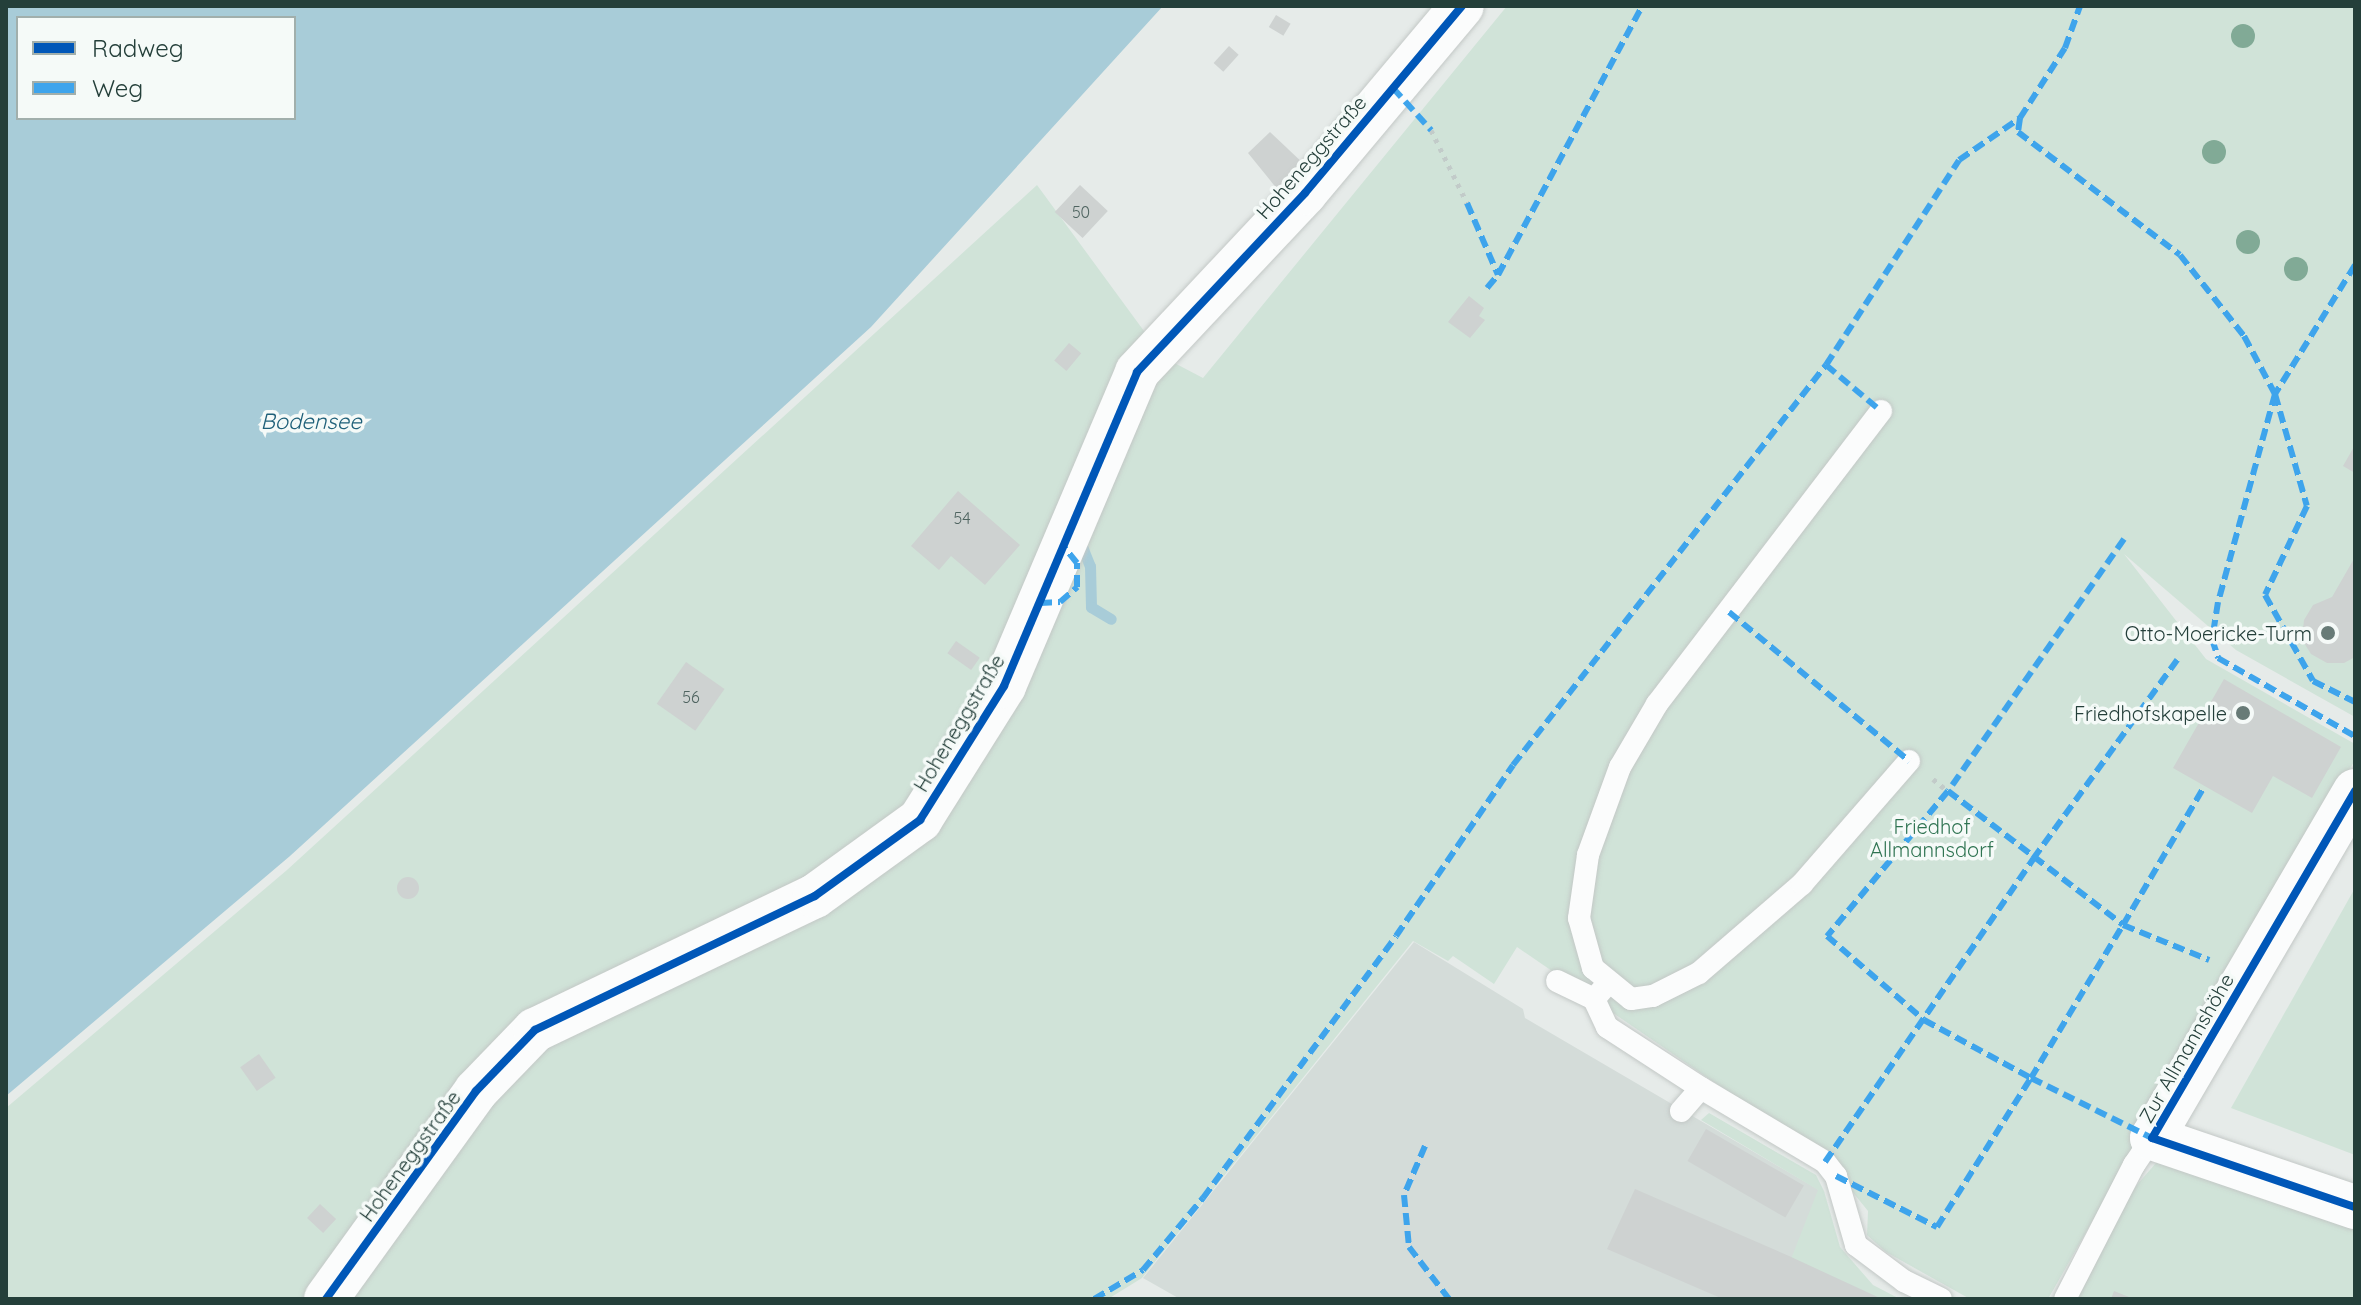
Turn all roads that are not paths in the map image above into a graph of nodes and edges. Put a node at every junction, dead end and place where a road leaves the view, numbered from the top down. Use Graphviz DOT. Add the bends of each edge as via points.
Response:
graph roads {
  1 [pos="1462,6"];
  2 [pos="1881,411"];
  3 [pos="1909,761"];
  4 [pos="2355,791"];
  5 [pos="1557,981"];
  6 [pos="1601,991"];
  7 [pos="1701,1088"];
  8 [pos="1681,1111"];
  9 [pos="2152,1138"];
  10 [pos="2355,1207"];
  11 [pos="326,1299"];
  12 [pos="1941,1299"];
  13 [pos="2065,1299"];
  1 -- 11 [label="street, Hoheneggstraße" via="1305,193 1137,372 1004,686 920,820 815,896 535,1030 476,1091"];
  2 -- 6 [label="lane" via="1657,704 1620,767 1588,855 1579,918"];
  3 -- 6 [label="lane" via="1802,884 1699,973 1653,996 1631,999"];
  4 -- 9 [label="street, Zur Allmannshöhe" via="2199,1071"];
  5 -- 6 [label="lane"];
  6 -- 7 [label="lane" via="1607,1027"];
  7 -- 8 [label="lane"];
  7 -- 12 [label="lane" via="1825,1162 1836,1176 1856,1245 1904,1281"];
  9 -- 10 [label="street, Zur Allmannshöhe"];
  9 -- 13 [label="lane, Zur Allmannshöhe"];
}
